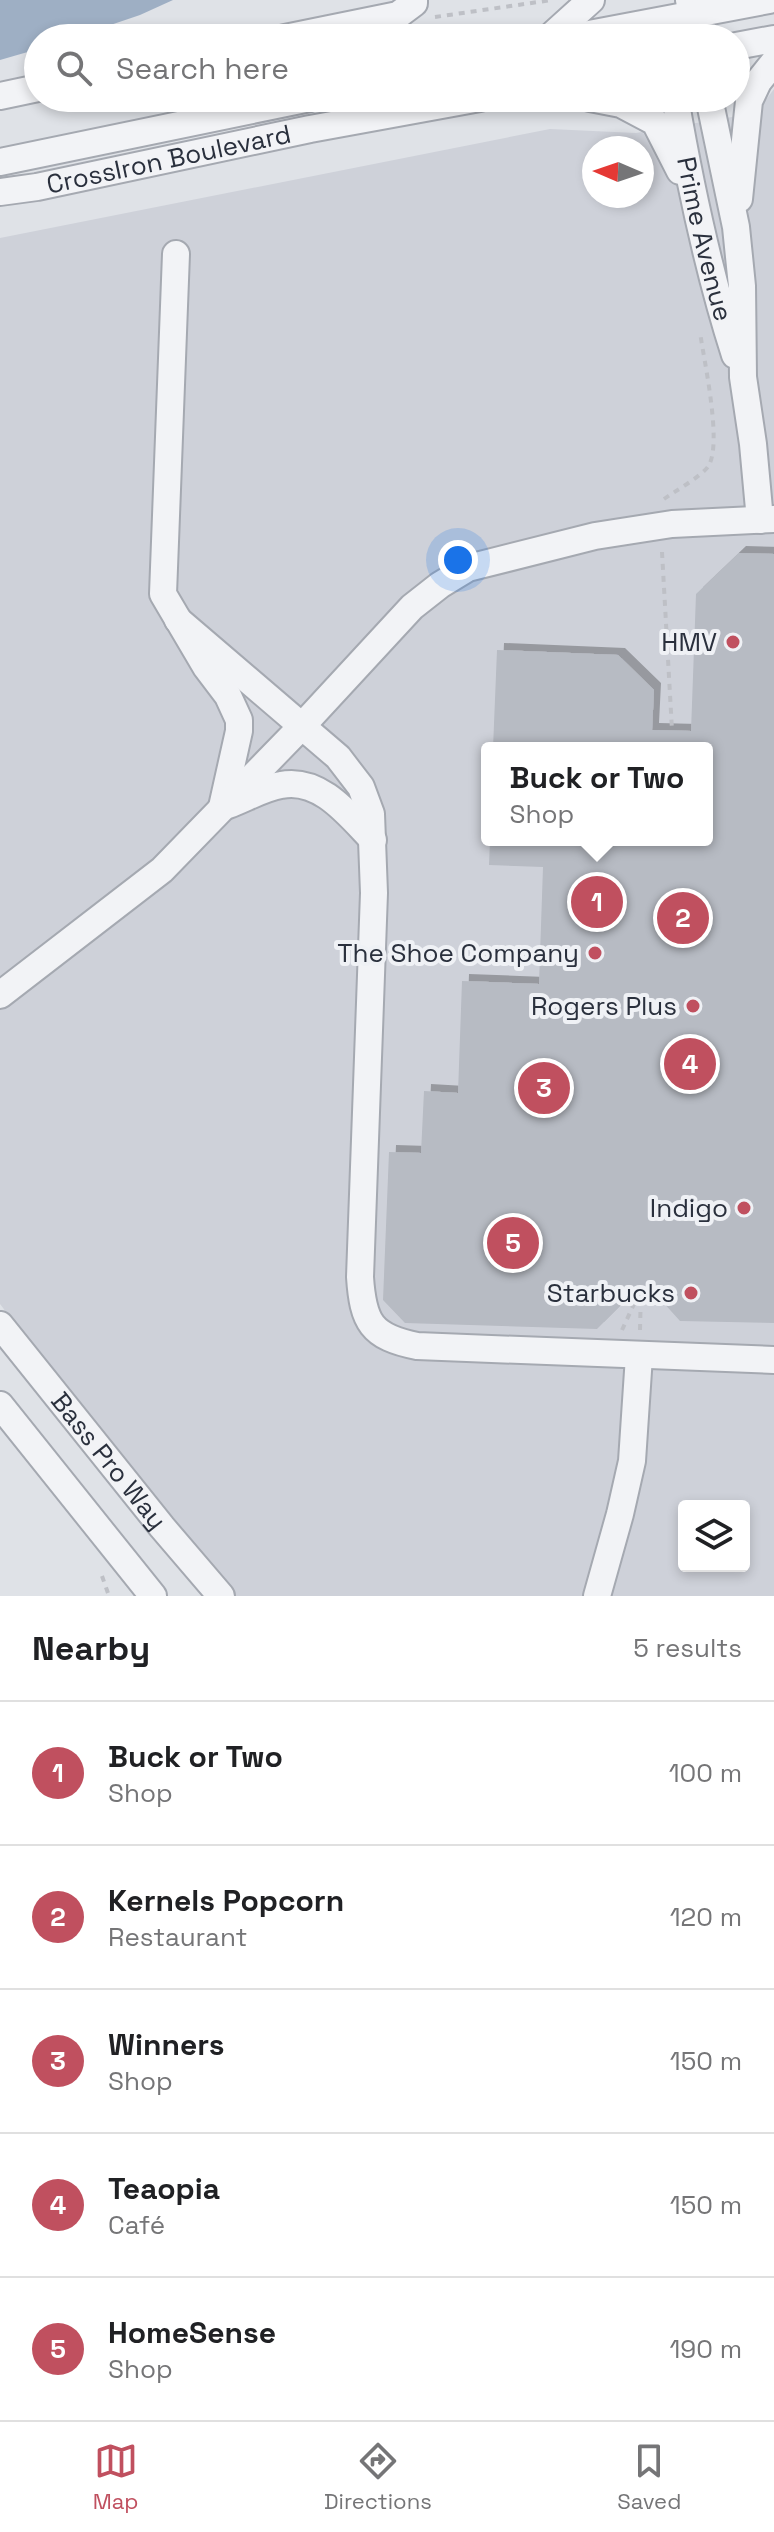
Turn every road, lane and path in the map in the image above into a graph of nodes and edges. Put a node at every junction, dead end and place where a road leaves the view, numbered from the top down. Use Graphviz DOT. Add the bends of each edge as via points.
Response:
graph roads {
  1 [pos="552,0"];
  2 [pos="591,0"];
  3 [pos="769,0"];
  4 [pos="424,9"];
  5 [pos="693,17"];
  6 [pos="658,19"];
  7 [pos="354,24"];
  8 [pos="564,24"];
  9 [pos="634,24"];
  10 [pos="774,39"];
  11 [pos="750,43"];
  12 [pos="774,62"];
  13 [pos="24,91"];
  14 [pos="0,96"];
  15 [pos="750,99"];
  16 [pos="242,112"];
  17 [pos="403,112"];
  18 [pos="636,112"];
  19 [pos="677,112"];
  20 [pos="712,112"];
  21 [pos="748,112"];
  22 [pos="0,162"];
  23 [pos="0,192"];
  24 [pos="692,194"];
  25 [pos="736,227"];
  26 [pos="176,254"];
  27 [pos="699,327"];
  28 [pos="743,377"];
  29 [pos="767,520"];
  30 [pos="660,526"];
  31 [pos="178,620"];
  32 [pos="302,726"];
  33 [pos="672,730"];
  34 [pos="221,808"];
  35 [pos="373,840"];
  36 [pos="25,976"];
  37 [pos="0,985"];
  38 [pos="0,995"];
  39 [pos="0,1325"];
  40 [pos="620,1334"];
  41 [pos="639,1356"];
  42 [pos="774,1360"];
  43 [pos="0,1405"];
  44 [pos="153,1596"];
  45 [pos="221,1596"];
  46 [pos="597,1596"];
  1 -- 4 [label="path"];
  2 -- 8 [label="street"];
  3 -- 5 [label="street"];
  4 -- 7 [label="street" via="414,3 398,15"];
  5 -- 6 [label="street"];
  6 -- 9 [label="street"];
  10 -- 11 [label="street"];
  12 -- 15 [label="street"];
  13 -- 14 [label="street"];
  16 -- 22 [label="street, CrossIron Boulevard"];
  17 -- 23 [label="street, CrossIron Boulevard"];
  18 -- 24 [label="street" via="655,122"];
  19 -- 24 [label="street, Prime Avenue"];
  20 -- 25 [label="street, Prime Avenue"];
  21 -- 25 [label="street"];
  24 -- 28 [label="street, Prime Avenue" via="717,300"];
  25 -- 28 [label="street, Prime Avenue"];
  26 -- 31 [label="street" via="163,594"];
  27 -- 30 [label="path" via="712,456 708,468 657,503"];
  28 -- 29 [label="street, Prime Avenue"];
  29 -- 30 [label="street"];
  30 -- 32 [label="street" via="595,536 468,568 412,607"];
  30 -- 33 [label="path"];
  31 -- 32 [label="street"];
  31 -- 34 [label="street" via="239,720"];
  32 -- 34 [label="street"];
  32 -- 35 [label="street" via="361,787"];
  34 -- 35 [label="street" via="282,784 310,787 338,804"];
  34 -- 36 [label="street" via="162,870"];
  35 -- 41 [label="street" via="360,1277 366,1319 386,1337 417,1346"];
  36 -- 37 [label="street"];
  36 -- 38 [label="street"];
  39 -- 45 [label="street, Bass Pro Way"];
  40 -- 41 [label="path" via="641,1289"];
  41 -- 42 [label="street"];
  41 -- 46 [label="street" via="632,1461"];
  43 -- 44 [label="street, Bass Pro Way"];
}
